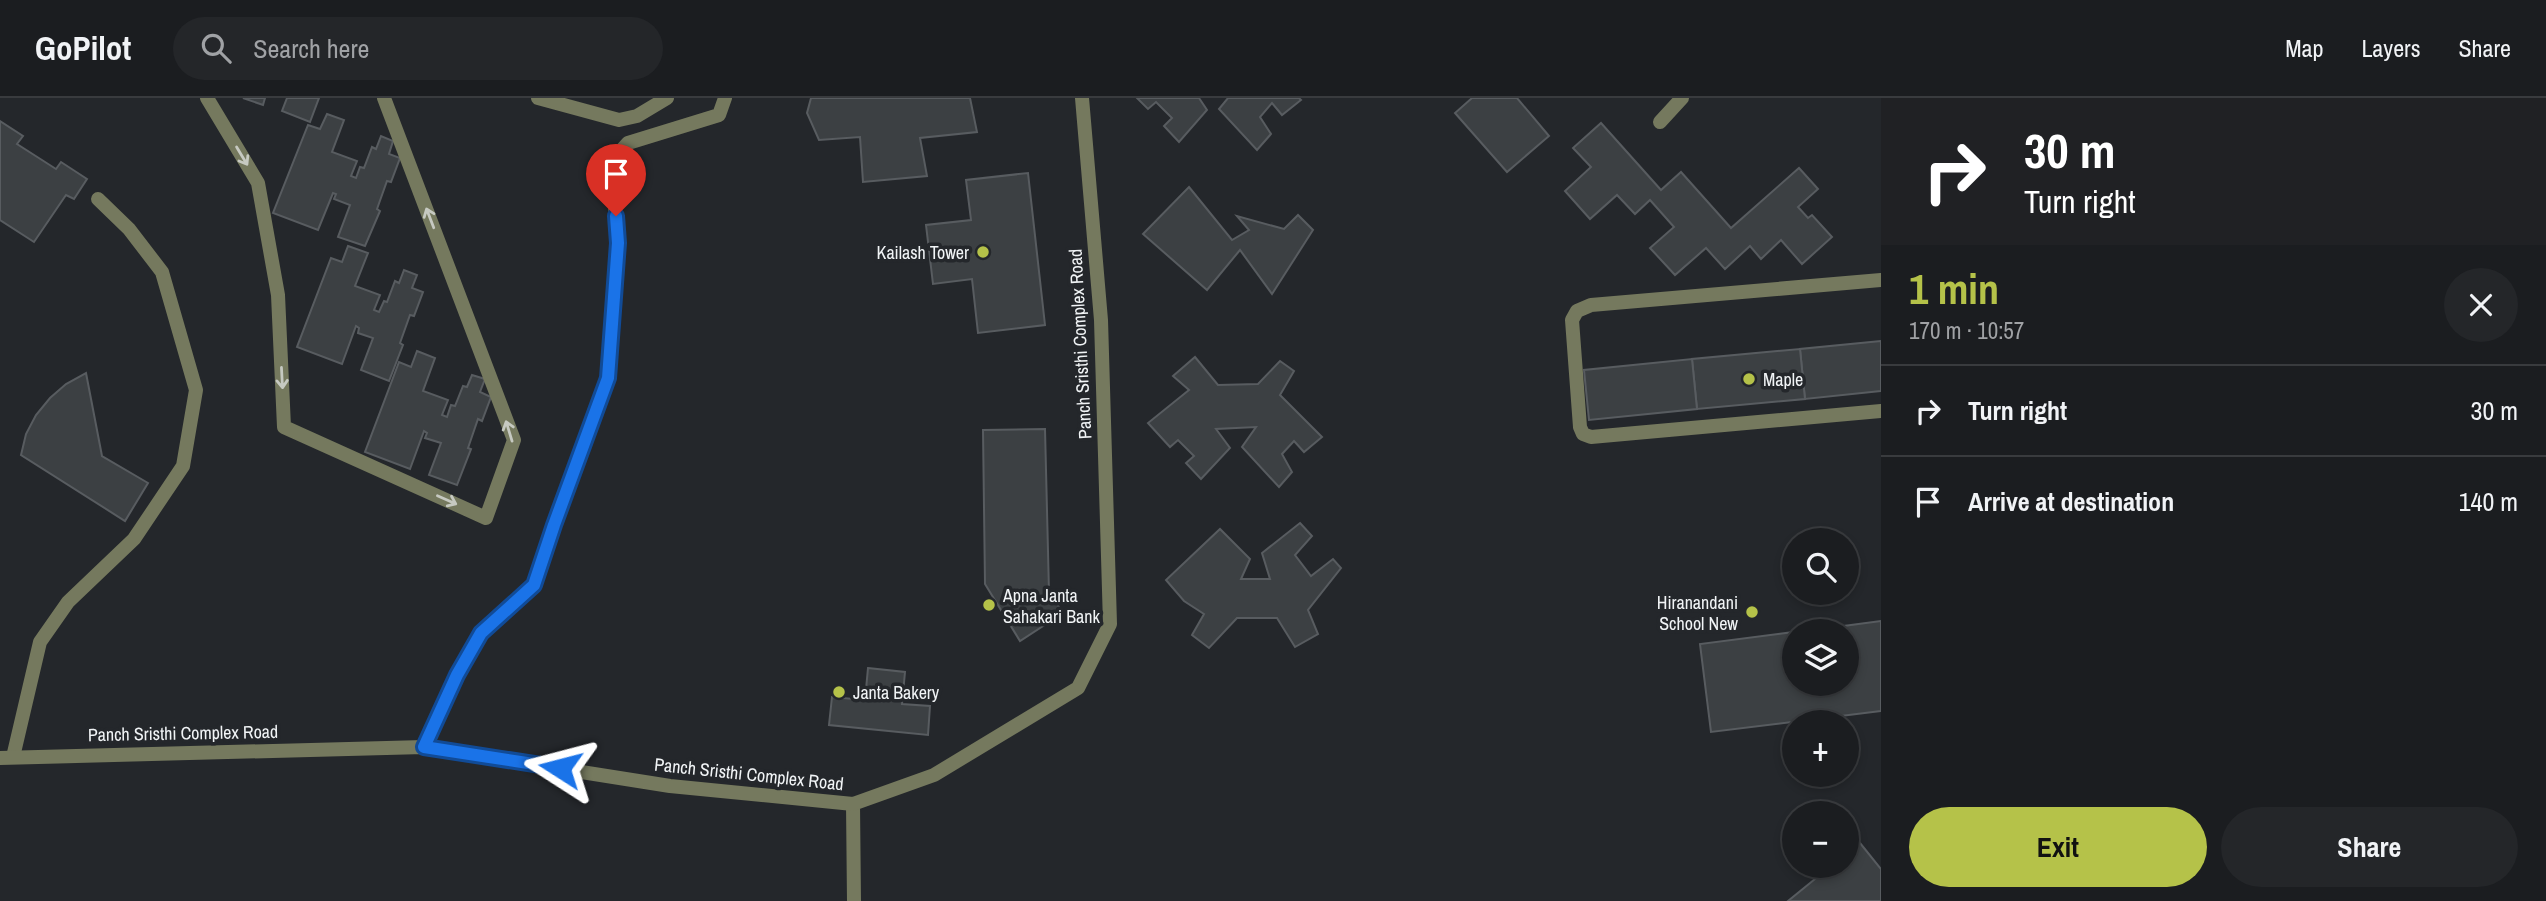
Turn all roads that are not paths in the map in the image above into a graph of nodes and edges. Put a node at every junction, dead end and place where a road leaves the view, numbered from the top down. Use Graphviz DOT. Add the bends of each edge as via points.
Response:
graph roads {
  1 [pos="207,98"];
  2 [pos="384,98"];
  3 [pos="538,98"];
  4 [pos="667,98"];
  5 [pos="725,98"];
  6 [pos="1082,98"];
  7 [pos="1682,98"];
  8 [pos="1660,122"];
  9 [pos="97,200"];
  10 [pos="1881,280"];
  11 [pos="1881,411"];
  12 [pos="424,747"];
  13 [pos="7,757"];
  14 [pos="853,804"];
  15 [pos="854,901"];
  1 -- 2 [label="street, one-way" via="258,183 278,295 284,427 486,518 514,440"];
  3 -- 4 [label="street" via="620,120 637,116"];
  5 -- 12 [label="street" via="719,115 628,143 610,163 618,243 608,378 534,585 481,633"];
  6 -- 14 [label="street, Panch Sristhi Complex Road" via="1101,320 1110,624 1078,688 934,775"];
  7 -- 8 [label="street"];
  9 -- 13 [label="street" via="129,229 162,272 196,390 183,466 134,539 68,602 40,642"];
  10 -- 11 [label="street" via="1591,305 1577,311 1572,320 1580,427 1583,435 1591,438"];
  12 -- 13 [label="street, Panch Sristhi Complex Road"];
  12 -- 14 [label="street, Panch Sristhi Complex Road" via="670,786"];
  14 -- 15 [label="street"];
}
